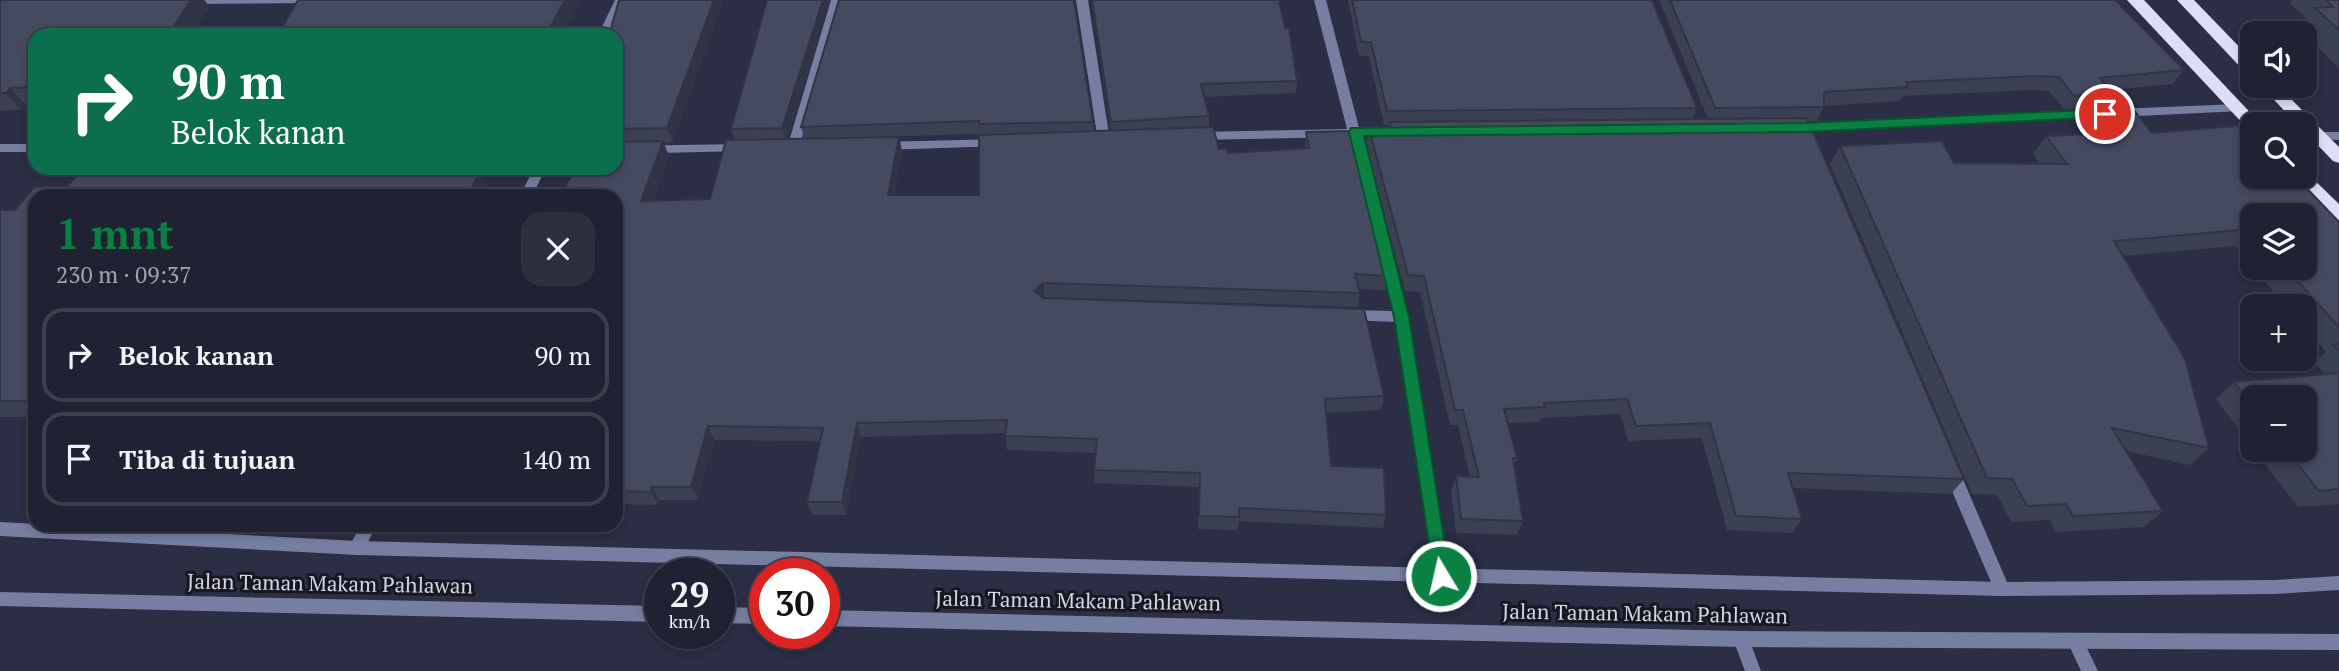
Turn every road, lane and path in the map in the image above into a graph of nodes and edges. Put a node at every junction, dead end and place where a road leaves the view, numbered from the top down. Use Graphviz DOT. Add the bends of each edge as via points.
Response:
graph roads {
  1 [pos="325,0"];
  2 [pos="621,0"];
  3 [pos="837,0"];
  4 [pos="1082,0"];
  5 [pos="1320,0"];
  6 [pos="2135,0"];
  7 [pos="2185,0"];
  8 [pos="174,1"];
  9 [pos="607,28"];
  10 [pos="2240,57"];
  11 [pos="2281,98"];
  12 [pos="2238,108"];
  13 [pos="2242,112"];
  14 [pos="1779,128"];
  15 [pos="1397,131"];
  16 [pos="1356,132"];
  17 [pos="1186,136"];
  18 [pos="2319,136"];
  19 [pos="2339,136"];
  20 [pos="1104,141"];
  21 [pos="1010,143"];
  22 [pos="874,146"];
  23 [pos="0,148"];
  24 [pos="28,148"];
  25 [pos="752,148"];
  26 [pos="793,148"];
  27 [pos="623,150"];
  28 [pos="2339,157"];
  29 [pos="2314,189"];
  30 [pos="2339,215"];
  31 [pos="1333,314"];
  32 [pos="1402,317"];
  33 [pos="1947,462"];
  34 [pos="0,529"];
  35 [pos="28,530"];
  36 [pos="56,532"];
  37 [pos="365,532"];
  38 [pos="357,548"];
  39 [pos="1441,576"];
  40 [pos="2339,583"];
  41 [pos="2002,589"];
  42 [pos="0,599"];
  43 [pos="644,614"];
  44 [pos="840,618"];
  45 [pos="1741,639"];
  46 [pos="2075,641"];
  47 [pos="2339,642"];
  48 [pos="1753,671"];
  49 [pos="2090,671"];
  1 -- 8 [label="street"];
  2 -- 9 [label="street"];
  3 -- 26 [label="street"];
  4 -- 20 [label="street"];
  5 -- 16 [label="street"];
  6 -- 12 [label="highway"];
  7 -- 10 [label="highway"];
  11 -- 18 [label="highway"];
  12 -- 13 [label="highway"];
  12 -- 14 [label="street" via="1807,134"];
  15 -- 16 [label="street"];
  16 -- 17 [label="street"];
  16 -- 32 [label="street"];
  18 -- 19 [label="street"];
  18 -- 28 [label="highway"];
  21 -- 22 [label="street"];
  23 -- 24 [label="street"];
  25 -- 27 [label="street"];
  29 -- 30 [label="highway"];
  31 -- 32 [label="street"];
  32 -- 39 [label="street"];
  33 -- 41 [label="street"];
  34 -- 35 [label="street"];
  36 -- 38 [label="street"];
  37 -- 38 [label="street"];
  38 -- 39 [label="street"];
  39 -- 41 [label="street"];
  40 -- 41 [label="street"];
  42 -- 43 [label="street, Jalan Taman Makam Pahlawan"];
  44 -- 45 [label="street, Jalan Taman Makam Pahlawan"];
  45 -- 46 [label="street, Jalan Taman Makam Pahlawan"];
  45 -- 48 [label="street"];
  46 -- 47 [label="street, Jalan Taman Makam Pahlawan"];
  46 -- 49 [label="street"];
}
